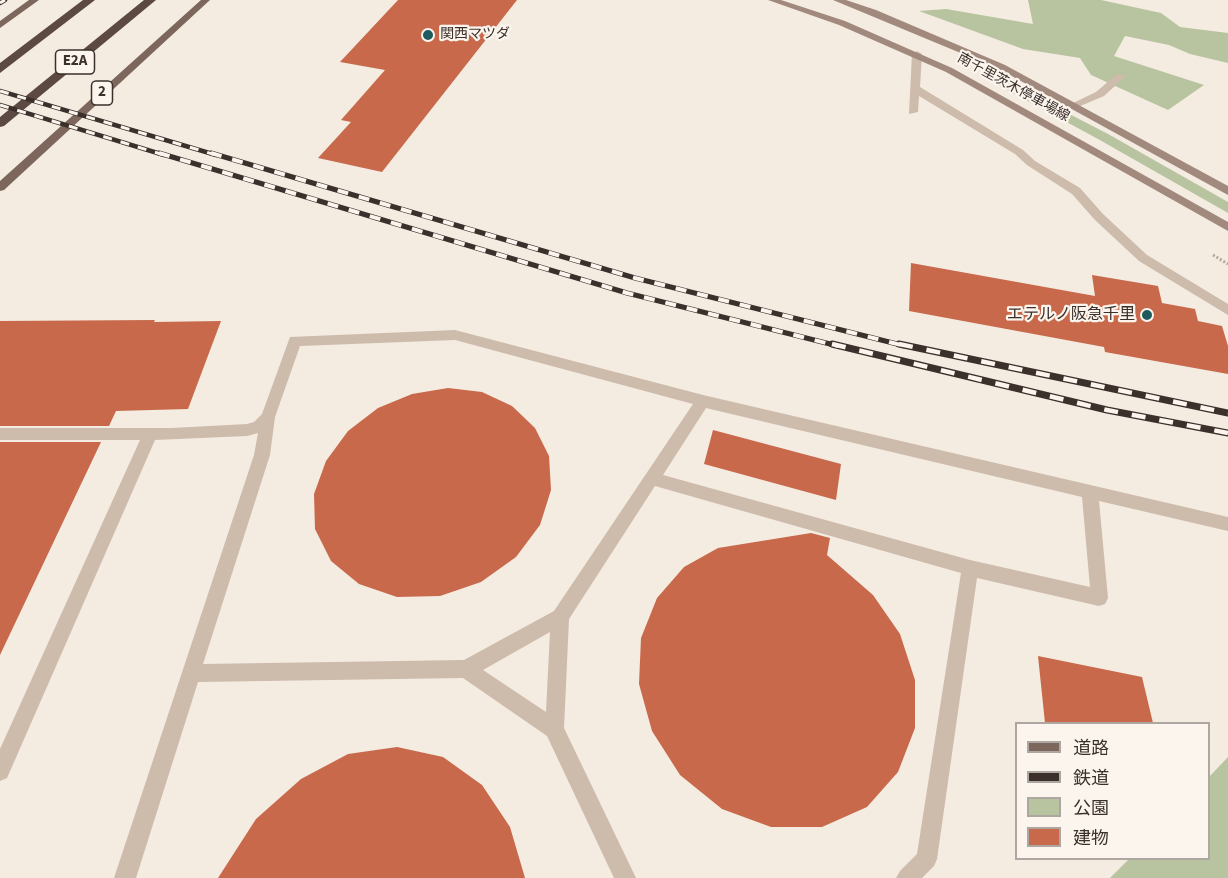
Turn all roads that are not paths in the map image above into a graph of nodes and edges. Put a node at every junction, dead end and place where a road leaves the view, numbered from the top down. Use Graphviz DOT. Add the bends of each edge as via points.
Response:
graph roads {
  1 [pos="35,0"];
  2 [pos="90,0"];
  3 [pos="151,0"];
  4 [pos="206,0"];
  5 [pos="772,0"];
  6 [pos="837,0"];
  7 [pos="0,25"];
  8 [pos="917,54"];
  9 [pos="0,69"];
  10 [pos="1121,76"];
  11 [pos="914,88"];
  12 [pos="1074,105"];
  13 [pos="913,112"];
  14 [pos="0,123"];
  15 [pos="0,186"];
  16 [pos="1228,191"];
  17 [pos="1228,227"];
  18 [pos="1228,310"];
  19 [pos="703,401"];
  20 [pos="268,417"];
  21 [pos="0,434"];
  22 [pos="150,435"];
  23 [pos="651,478"];
  24 [pos="1090,493"];
  25 [pos="1228,524"];
  26 [pos="970,568"];
  27 [pos="560,616"];
  28 [pos="466,669"];
  29 [pos="192,674"];
  30 [pos="554,729"];
  31 [pos="0,771"];
  32 [pos="126,878"];
  33 [pos="625,878"];
  34 [pos="907,878"];
  1 -- 7 [label="main road"];
  2 -- 9 [label="highway, E2A"];
  3 -- 14 [label="highway, E2A"];
  4 -- 15 [label="main road, 2"];
  5 -- 8 [label="main road, 南千里茨木停車場線"];
  6 -- 12 [label="main road, 南千里茨木停車場線" via="1002,67"];
  8 -- 11 [label="lane"];
  8 -- 17 [label="main road, 南千里茨木停車場線" via="978,84"];
  10 -- 12 [label="lane" via="1100,94"];
  11 -- 13 [label="lane"];
  11 -- 18 [label="lane" via="1076,190 1143,258"];
  12 -- 16 [label="main road, 南千里茨木停車場線"];
  19 -- 20 [label="lane" via="455,335 295,341"];
  19 -- 23 [label="lane"];
  19 -- 24 [label="lane"];
  20 -- 22 [label="lane" via="259,427 247,430"];
  20 -- 29 [label="lane" via="262,455"];
  21 -- 22 [label="lane"];
  22 -- 31 [label="lane"];
  23 -- 26 [label="lane"];
  23 -- 27 [label="lane"];
  24 -- 25 [label="lane"];
  24 -- 26 [label="lane" via="1099,598"];
  26 -- 34 [label="lane" via="927,859"];
  27 -- 28 [label="lane"];
  27 -- 30 [label="lane"];
  28 -- 29 [label="lane"];
  28 -- 30 [label="lane"];
  29 -- 32 [label="lane"];
  30 -- 33 [label="lane"];
}
